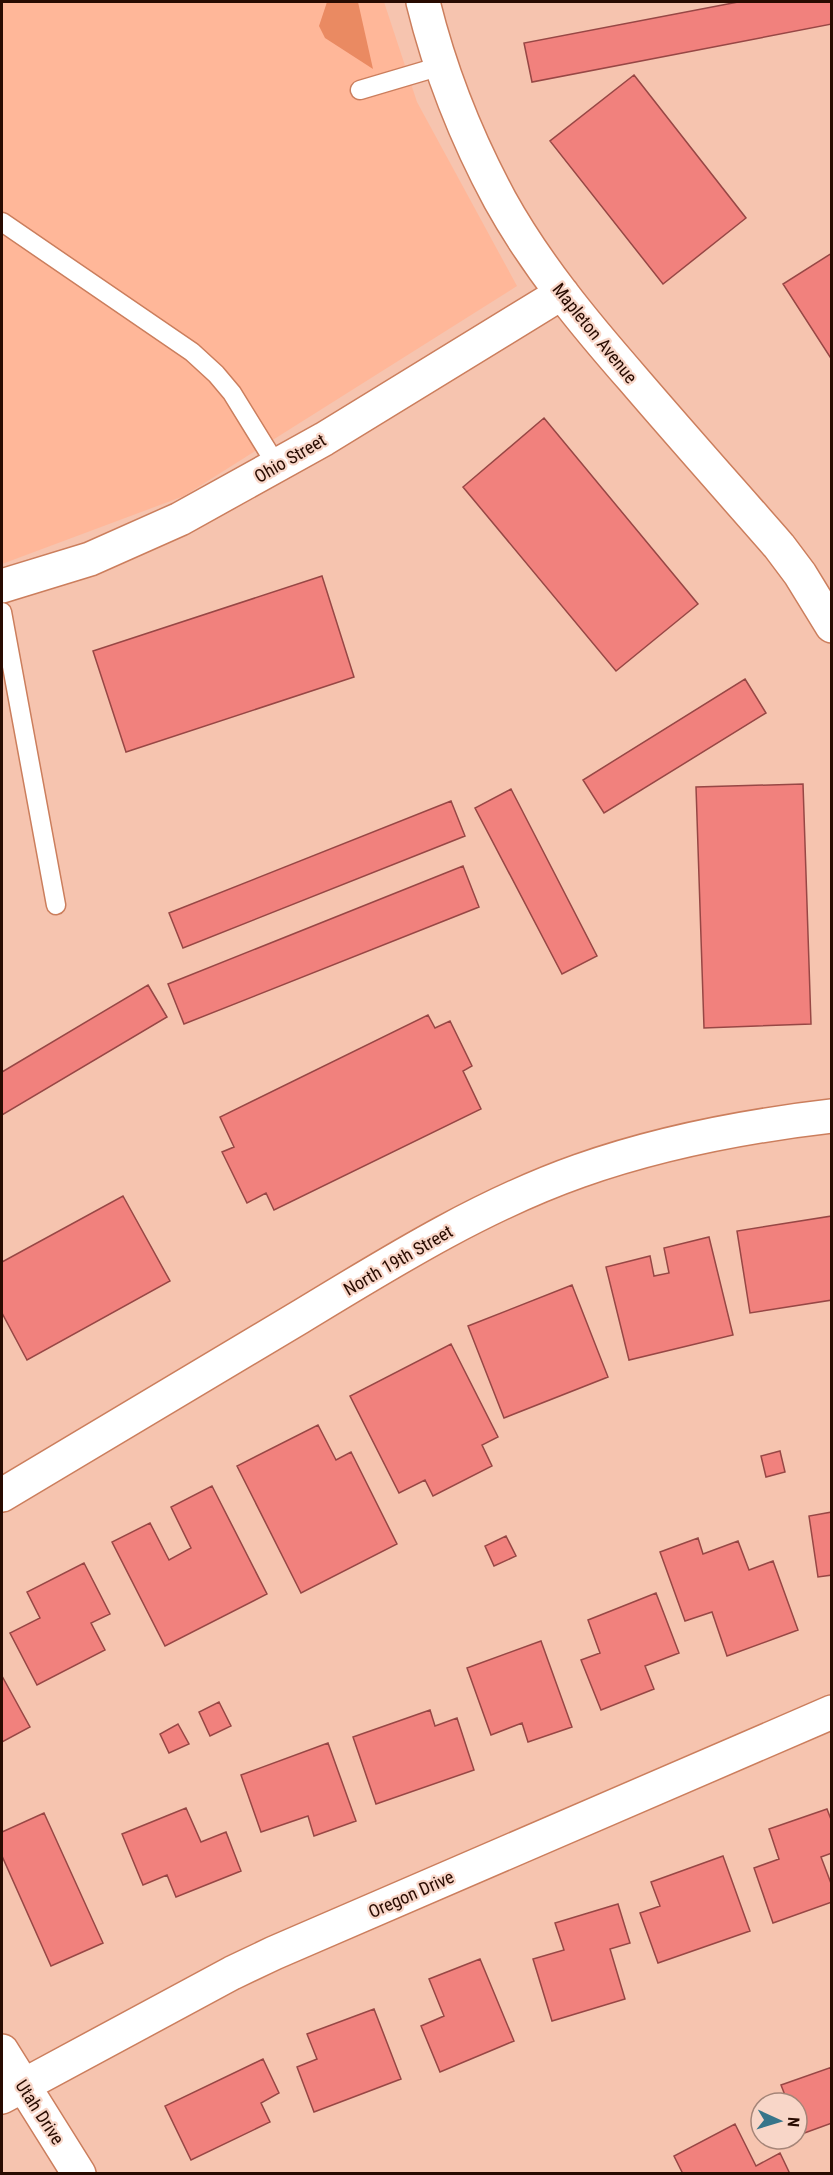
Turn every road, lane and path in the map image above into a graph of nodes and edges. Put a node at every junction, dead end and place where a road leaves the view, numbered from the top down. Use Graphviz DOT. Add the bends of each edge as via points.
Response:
graph roads {
  1 [pos="423,2"];
  2 [pos="441,66"];
  3 [pos="360,90"];
  4 [pos="2,222"];
  5 [pos="562,293"];
  6 [pos="277,466"];
  7 [pos="2,586"];
  8 [pos="2,612"];
  9 [pos="831,626"];
  10 [pos="56,905"];
  11 [pos="831,1116"];
  12 [pos="2,1495"];
  13 [pos="831,1712"];
  14 [pos="2,2051"];
  15 [pos="12,2091"];
  16 [pos="79,2174"];
  1 -- 2 [label="street, Mapleton Avenue"];
  2 -- 3 [label="lane"];
  2 -- 5 [label="street, Mapleton Avenue" via="472,144 501,201"];
  4 -- 6 [label="lane" via="192,352 232,393"];
  5 -- 6 [label="street, Ohio Street"];
  5 -- 9 [label="street, Mapleton Avenue" via="779,546"];
  6 -- 7 [label="street, Ohio Street" via="134,541 90,560"];
  8 -- 10 [label="lane"];
  11 -- 12 [label="street, North 19th Street" via="711,1134 656,1147 539,1187 380,1269"];
  13 -- 15 [label="street, Oregon Drive" via="274,1953"];
  14 -- 15 [label="street, Utah Drive"];
  15 -- 16 [label="street, Utah Drive"];
}
